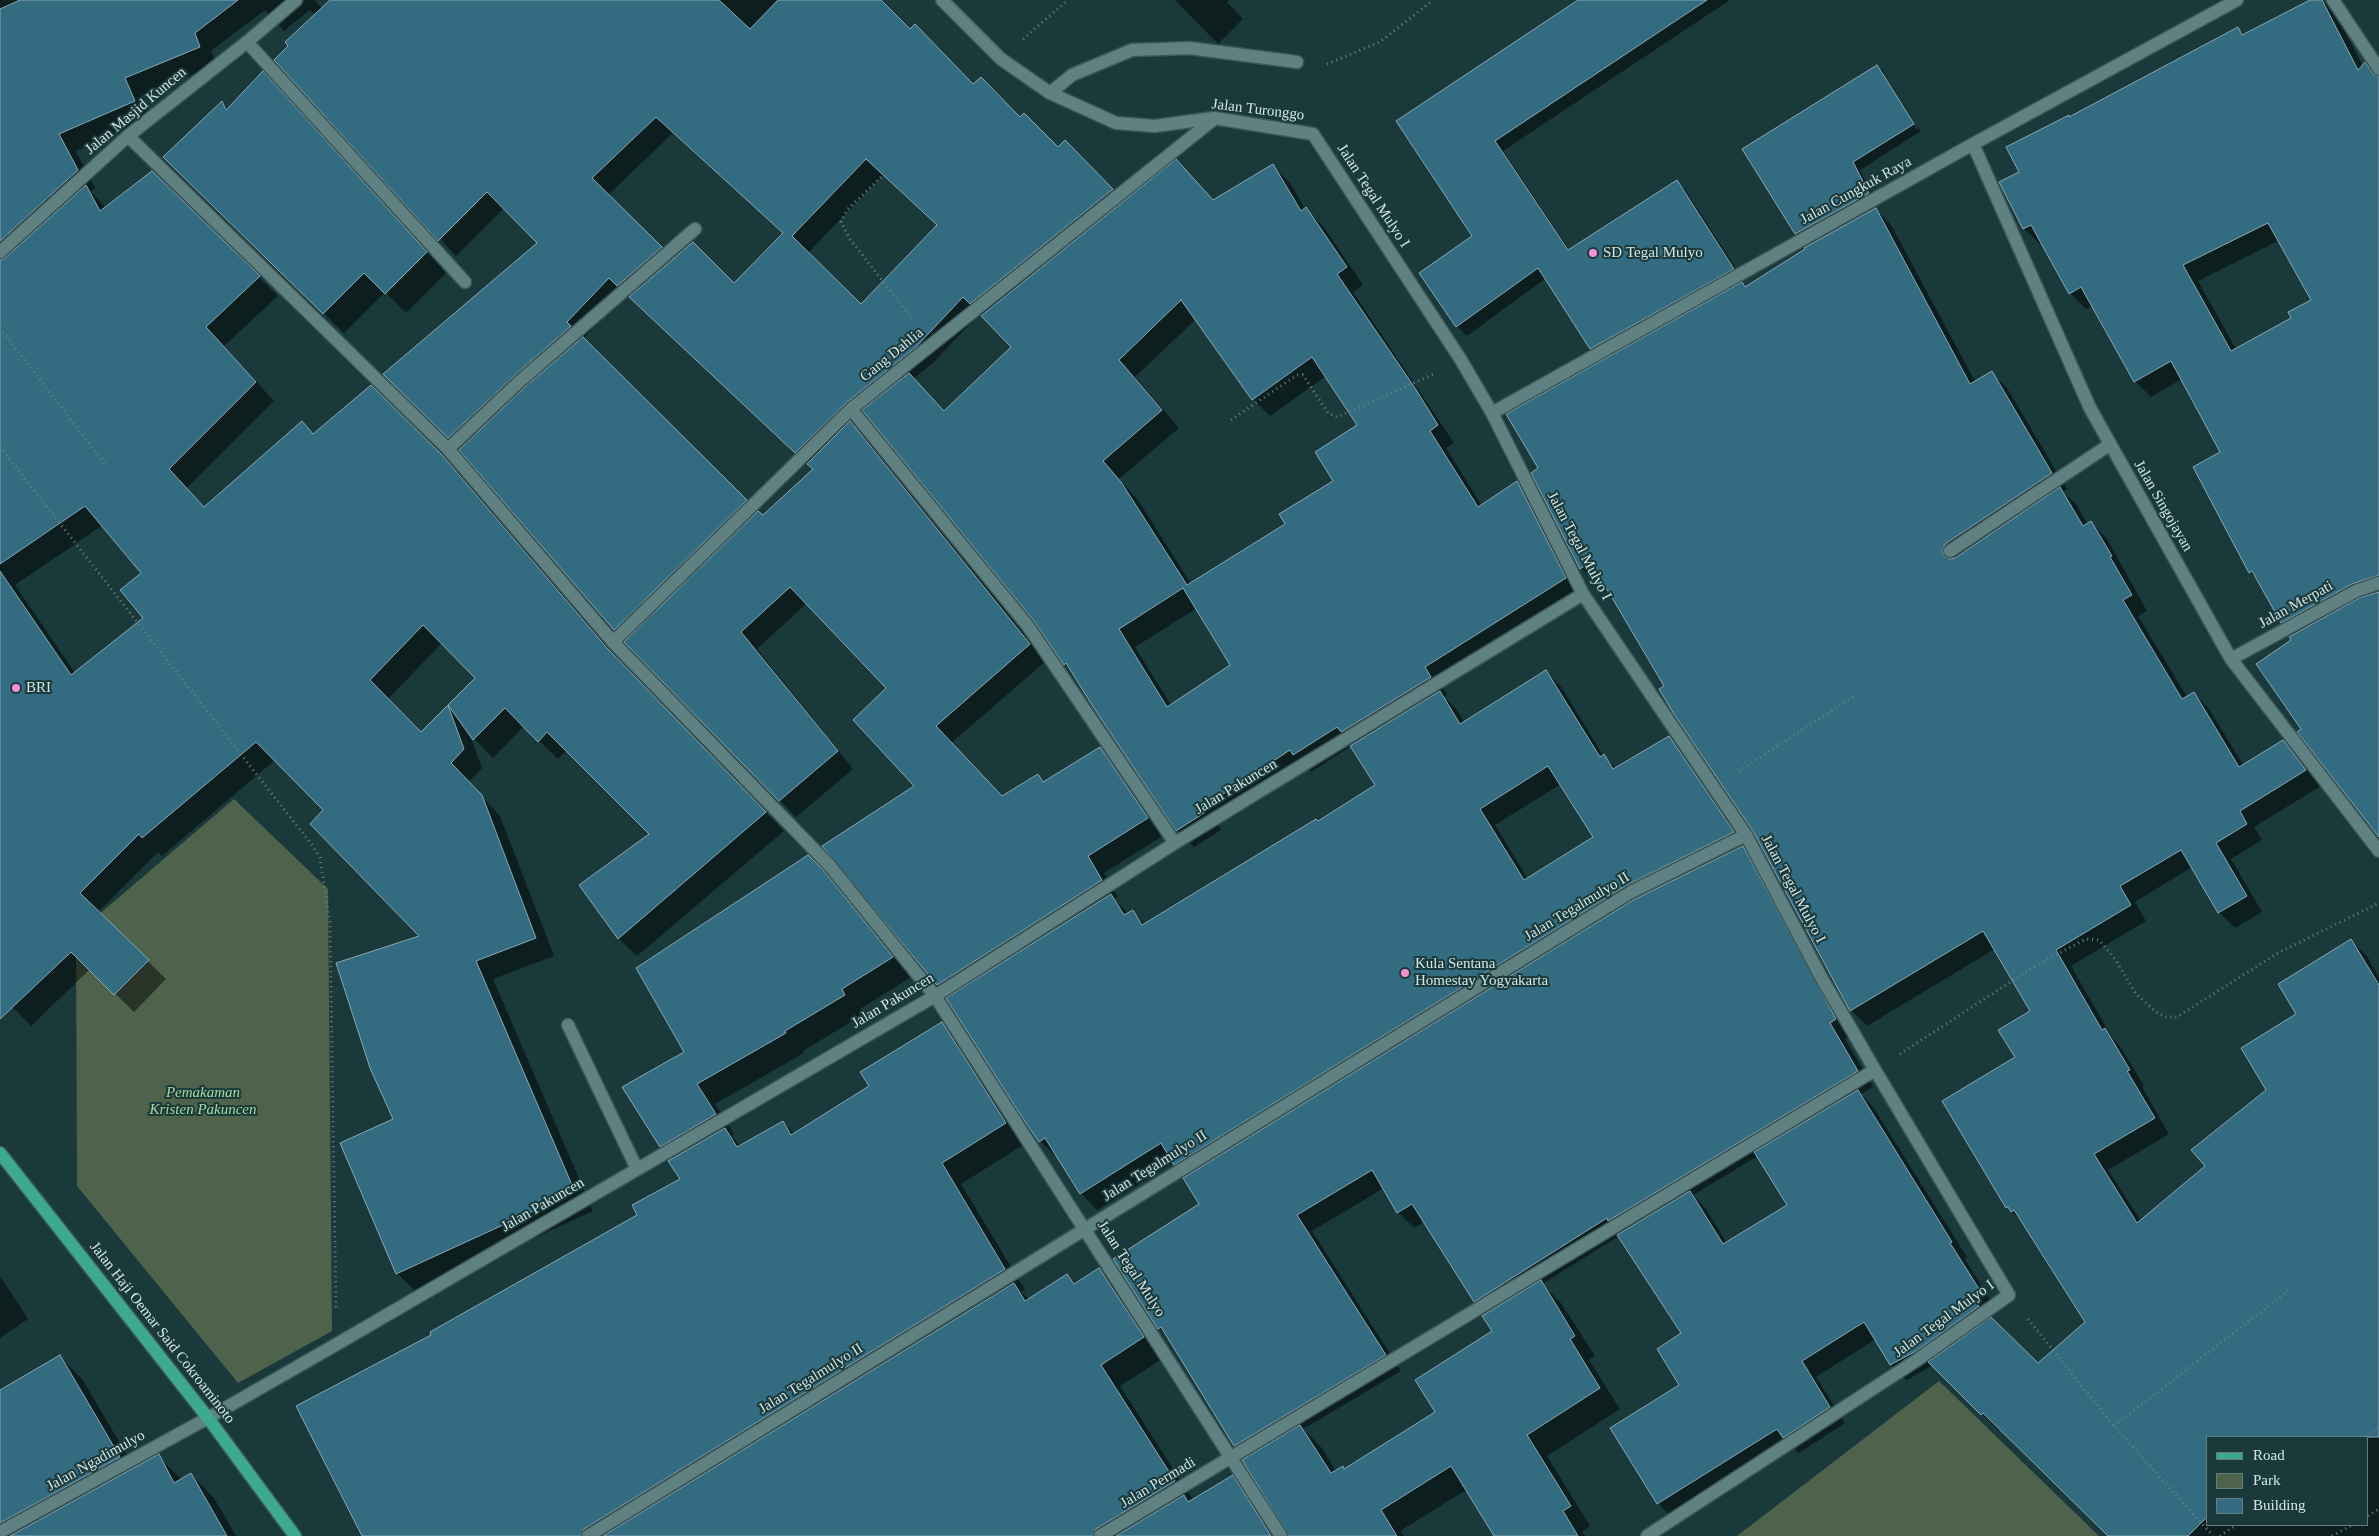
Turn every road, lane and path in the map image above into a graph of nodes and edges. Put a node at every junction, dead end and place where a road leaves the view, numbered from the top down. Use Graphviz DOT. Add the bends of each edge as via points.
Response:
graph roads {
  1 [pos="296,0"];
  2 [pos="942,0"];
  3 [pos="1068,0"];
  4 [pos="1432,0"];
  5 [pos="2236,0"];
  6 [pos="2333,0"];
  7 [pos="247,42"];
  8 [pos="1001,59"];
  9 [pos="1297,62"];
  10 [pos="2379,69"];
  11 [pos="1050,93"];
  12 [pos="1214,118"];
  13 [pos="1313,134"];
  14 [pos="128,136"];
  15 [pos="1973,144"];
  16 [pos="881,177"];
  17 [pos="695,228"];
  18 [pos="0,252"];
  19 [pos="466,282"];
  20 [pos="0,328"];
  21 [pos="932,344"];
  22 [pos="1461,360"];
  23 [pos="852,409"];
  24 [pos="1492,413"];
  25 [pos="1231,420"];
  26 [pos="2109,445"];
  27 [pos="0,446"];
  28 [pos="448,449"];
  29 [pos="105,464"];
  30 [pos="1950,551"];
  31 [pos="2379,583"];
  32 [pos="1583,594"];
  33 [pos="613,642"];
  34 [pos="2231,660"];
  35 [pos="1854,696"];
  36 [pos="1715,786"];
  37 [pos="1746,835"];
  38 [pos="1175,843"];
  39 [pos="2379,851"];
  40 [pos="2379,903"];
  41 [pos="935,996"];
  42 [pos="568,1024"];
  43 [pos="1874,1070"];
  44 [pos="0,1153"];
  45 [pos="637,1170"];
  46 [pos="1085,1228"];
  47 [pos="2290,1289"];
  48 [pos="2009,1295"];
  49 [pos="337,1344"];
  50 [pos="208,1418"];
  51 [pos="2114,1426"];
  52 [pos="2379,1428"];
  53 [pos="2367,1436"];
  54 [pos="1232,1458"];
  55 [pos="2235,1526"];
  56 [pos="2350,1526"];
  57 [pos="0,1532"];
  58 [pos="295,1536"];
  59 [pos="588,1536"];
  60 [pos="1100,1536"];
  61 [pos="1281,1536"];
  62 [pos="1647,1536"];
  63 [pos="2213,1536"];
  64 [pos="2220,1536"];
  65 [pos="2332,1536"];
  1 -- 7 [label="street, Jalan Masjid Kuncen"];
  2 -- 8 [label="street, Jalan Turonggo"];
  3 -- 8 [label="path"];
  4 -- 9 [label="path" via="1380,42 1326,65"];
  5 -- 15 [label="street, Jalan Cungkuk Raya"];
  6 -- 10 [label="street"];
  7 -- 14 [label="street, Jalan Masjid Kuncen"];
  7 -- 19 [label="street"];
  8 -- 11 [label="street, Jalan Turonggo"];
  9 -- 11 [label="street" via="1189,48 1132,50 1072,75"];
  11 -- 12 [label="street, Jalan Turonggo" via="1116,123 1154,126"];
  12 -- 13 [label="street, Jalan Turonggo"];
  12 -- 21 [label="street, Gang Dahlia"];
  13 -- 22 [label="street, Jalan Tegal Mulyo I"];
  14 -- 18 [label="street, Jalan Masjid Kuncen"];
  14 -- 28 [label="street, Jalan Tegal Mulyo"];
  15 -- 24 [label="street, Jalan Cungkuk Raya"];
  15 -- 26 [label="street, Jalan Singojayan"];
  16 -- 21 [label="path" via="847,210 841,222 876,274"];
  17 -- 28 [label="street" via="520,381"];
  20 -- 29 [label="path"];
  21 -- 23 [label="street, Gang Dahlia"];
  22 -- 24 [label="street, Jalan Tegal Mulyo I"];
  22 -- 25 [label="path" via="1337,417 1328,413 1303,375 1297,375"];
  23 -- 33 [label="street, Gang Dahlia"];
  23 -- 38 [label="street" via="1028,626"];
  24 -- 32 [label="street, Jalan Tegal Mulyo I"];
  26 -- 30 [label="street"];
  26 -- 34 [label="street, Jalan Singojayan"];
  27 -- 49 [label="path" via="320,858 330,923"];
  28 -- 33 [label="street, Jalan Tegal Mulyo"];
  31 -- 34 [label="street, Jalan Merpati" via="2356,591"];
  32 -- 36 [label="street, Jalan Tegal Mulyo I"];
  32 -- 38 [label="street, Jalan Pakuncen"];
  33 -- 41 [label="street, Jalan Tegal Mulyo" via="830,866"];
  34 -- 39 [label="street, Jalan Singojayan"];
  35 -- 36 [label="path"];
  36 -- 37 [label="street, Jalan Tegal Mulyo I"];
  37 -- 43 [label="street, Jalan Tegal Mulyo I"];
  37 -- 46 [label="street, Jalan Tegalmulyo II" via="1631,892"];
  38 -- 41 [label="street, Jalan Pakuncen"];
  40 -- 43 [label="path" via="2278,953 2177,1017 2165,1018 2155,1011 2136,994 2099,940 2086,939 2035,966"];
  41 -- 45 [label="street, Jalan Pakuncen"];
  41 -- 46 [label="street, Jalan Tegal Mulyo"];
  42 -- 45 [label="street"];
  43 -- 48 [label="street, Jalan Tegal Mulyo I"];
  43 -- 54 [label="street, Jalan Permadi"];
  44 -- 50 [label="main road, Jalan Haji Oemar Said Cokroaminoto"];
  45 -- 49 [label="street, Jalan Pakuncen"];
  46 -- 54 [label="street, Jalan Tegal Mulyo"];
  46 -- 59 [label="street, Jalan Tegalmulyo II"];
  47 -- 51 [label="path"];
  48 -- 51 [label="path"];
  48 -- 62 [label="street, Jalan Tegal Mulyo I" via="1917,1360"];
  49 -- 50 [label="street, Jalan Pakuncen"];
  50 -- 57 [label="street, Jalan Ngadimulyo"];
  50 -- 58 [label="main road, Jalan Haji Oemar Said Cokroaminoto"];
  51 -- 63 [label="path"];
  52 -- 53 [label="path"];
  54 -- 60 [label="street, Jalan Permadi"];
  54 -- 61 [label="street, Jalan Tegal Mulyo"];
  55 -- 64 [label="path"];
  56 -- 65 [label="path"];
}
